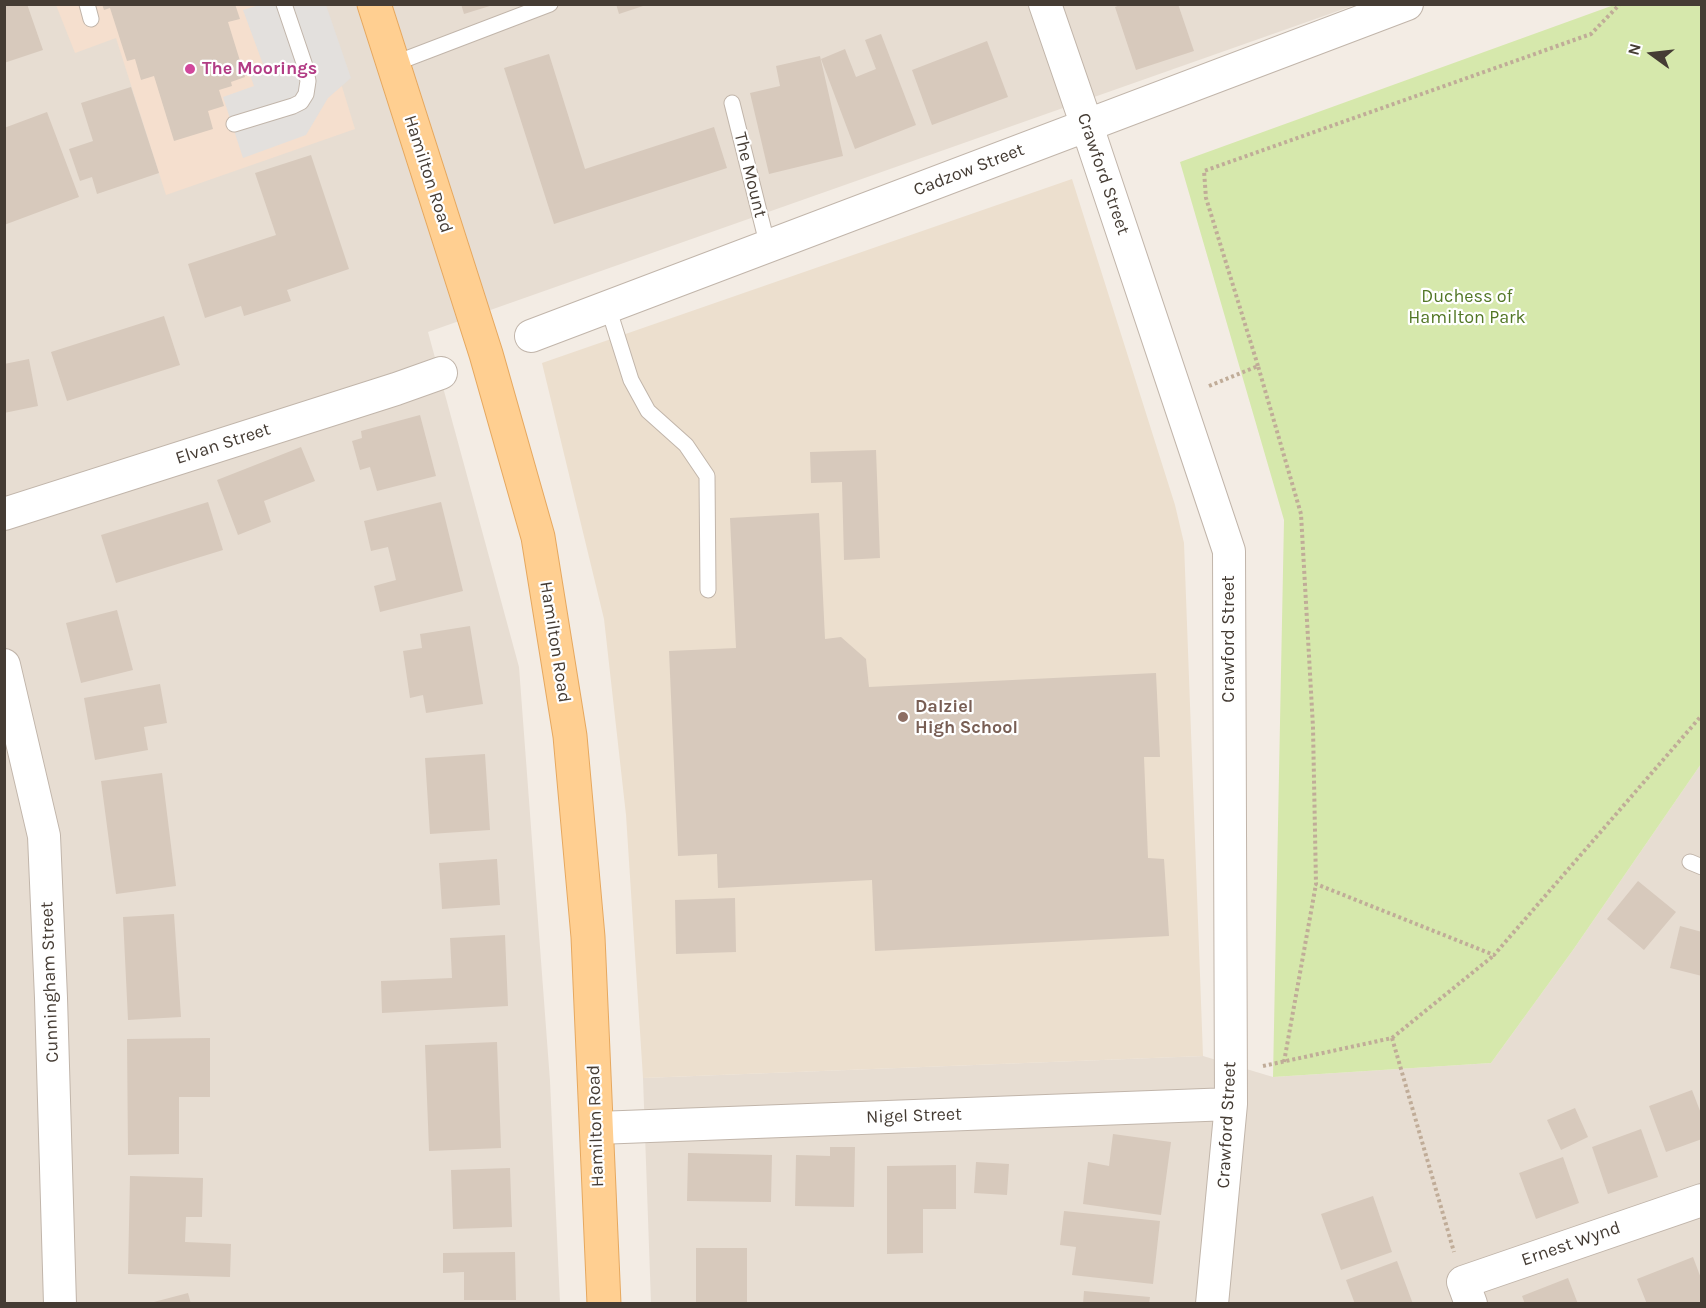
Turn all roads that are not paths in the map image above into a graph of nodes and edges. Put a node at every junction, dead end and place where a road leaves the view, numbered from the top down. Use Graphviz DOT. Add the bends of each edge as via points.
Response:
graph roads {
  1 [pos="284,4"];
  2 [pos="374,4"];
  3 [pos="550,4"];
  4 [pos="1045,4"];
  5 [pos="1407,4"];
  6 [pos="393,64"];
  7 [pos="732,103"];
  8 [pos="234,124"];
  9 [pos="1087,126"];
  10 [pos="768,247"];
  11 [pos="608,307"];
  12 [pos="531,336"];
  13 [pos="441,373"];
  14 [pos="4,513"];
  15 [pos="708,590"];
  16 [pos="4,665"];
  17 [pos="1231,1104"];
  18 [pos="597,1128"];
  19 [pos="1701,1200"];
  20 [pos="1467,1292"];
  21 [pos="60,1304"];
  22 [pos="604,1304"];
  23 [pos="1212,1304"];
  1 -- 8 [label="lane" via="305,66 306,94 293,106"];
  2 -- 6 [label="main road, Hamilton Road"];
  3 -- 6 [label="lane"];
  4 -- 9 [label="street, Crawford Street"];
  5 -- 9 [label="street, Cadzow Street"];
  6 -- 18 [label="main road, Hamilton Road" via="486,354 538,537 571,748 588,937"];
  7 -- 10 [label="lane, The Mount"];
  9 -- 10 [label="street, Cadzow Street"];
  9 -- 17 [label="street, Crawford Street" via="1229,551"];
  10 -- 11 [label="street, Cadzow Street"];
  11 -- 12 [label="street, Cadzow Street"];
  11 -- 15 [label="lane" via="631,380 648,411 686,445 707,476"];
  13 -- 14 [label="street, Elvan Street"];
  16 -- 21 [label="street, Cunningham Street" via="44,836"];
  17 -- 18 [label="street, Nigel Street"];
  17 -- 23 [label="street, Crawford Street"];
  18 -- 22 [label="main road, Hamilton Road"];
  19 -- 20 [label="street, Ernest Wynd"];
}
